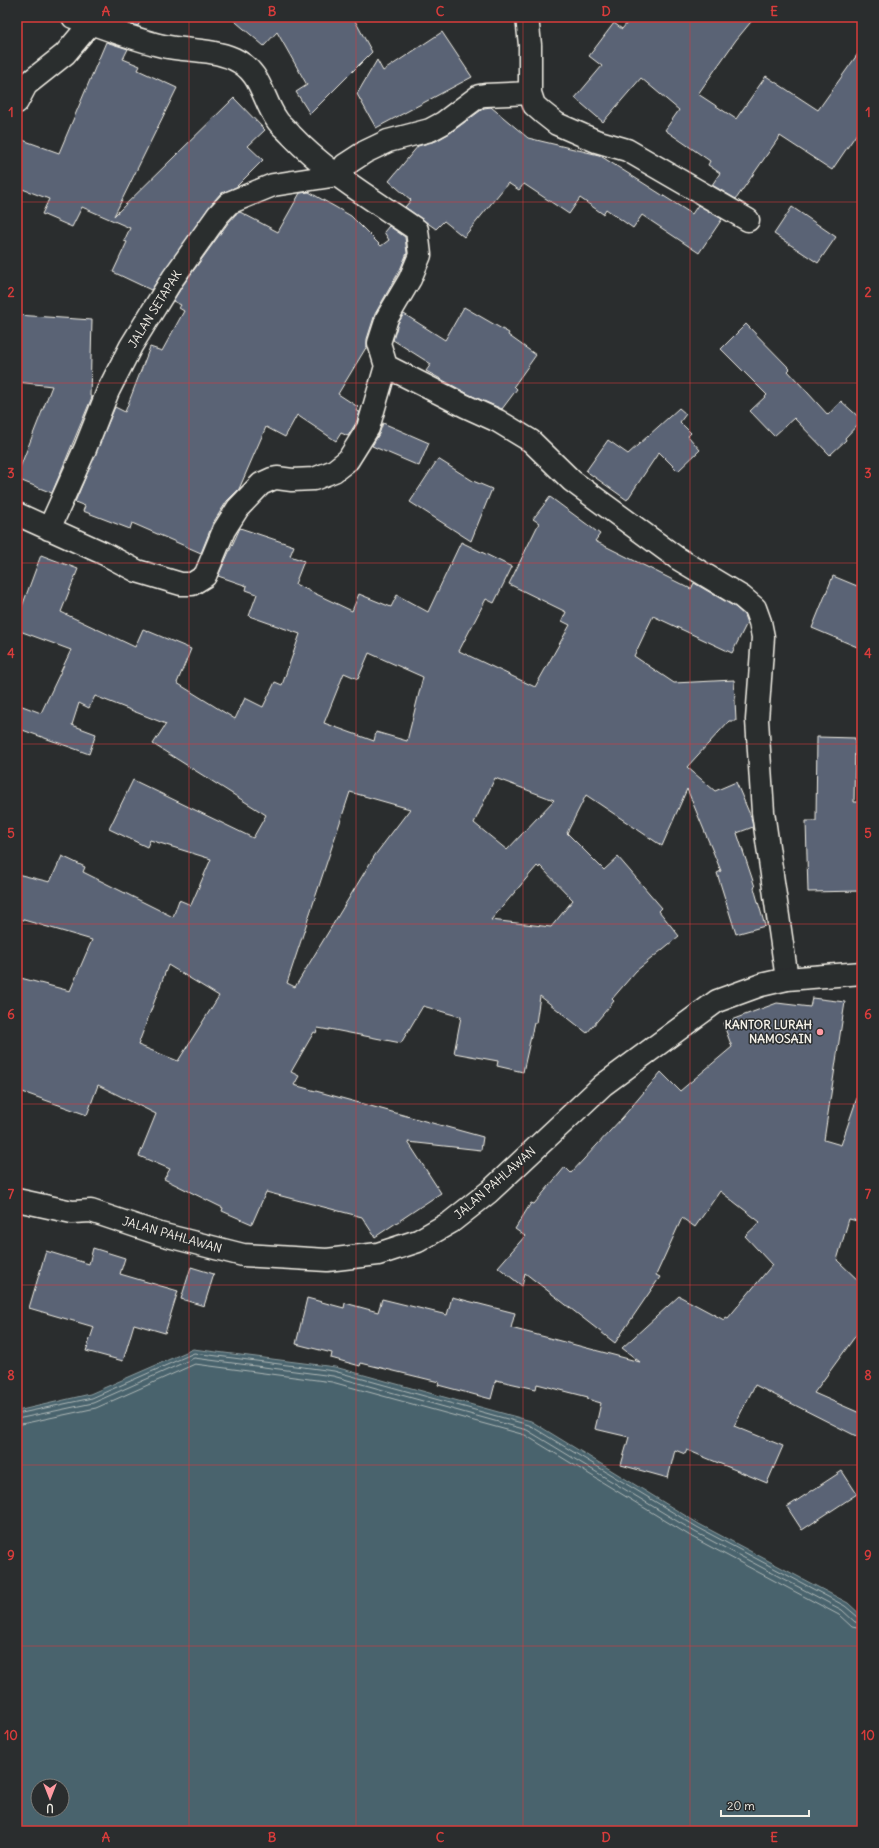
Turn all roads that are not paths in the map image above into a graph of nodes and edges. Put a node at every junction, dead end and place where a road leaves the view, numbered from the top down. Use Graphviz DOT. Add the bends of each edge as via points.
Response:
graph roads {
  1 [pos="527,17"];
  2 [pos="83,20"];
  3 [pos="530,93"];
  4 [pos="17,102"];
  5 [pos="338,175"];
  6 [pos="748,220"];
  7 [pos="386,366"];
  8 [pos="17,514"];
  9 [pos="49,529"];
  10 [pos="862,972"];
  11 [pos="787,979"];
  12 [pos="17,1200"];
  1 -- 3 [label="main road"];
  2 -- 4 [label="main road" via="85,30 65,54 26,85"];
  2 -- 5 [label="main road" via="124,36 234,59 248,69 261,86 276,119 303,148"];
  3 -- 5 [label="main road" via="479,96 430,130 388,141 365,152 345,165"];
  3 -- 6 [label="main road" via="534,105 557,124 596,141 628,150"];
  5 -- 7 [label="main road" via="417,230 420,255 387,318 379,343"];
  5 -- 9 [label="main road, JALAN SETAPAK" via="274,185 229,203 218,215 173,278 131,346 108,392"];
  7 -- 9 [label="main road" via="368,428 348,460 334,471 314,479 277,478 261,484 238,508 224,530 206,576 192,584 181,584 137,571"];
  7 -- 11 [label="main road" via="498,421 530,441 572,481 677,558 742,597 755,608 763,637 757,720 762,812"];
  8 -- 9 [label="main road"];
  10 -- 11 [label="main road, JALAN PAHLAWAN"];
  11 -- 12 [label="main road, JALAN PAHLAWAN" via="761,985 717,1002 603,1085 489,1192 451,1222 418,1240 378,1254 328,1260 243,1255 160,1234 91,1211 72,1212"];
}
